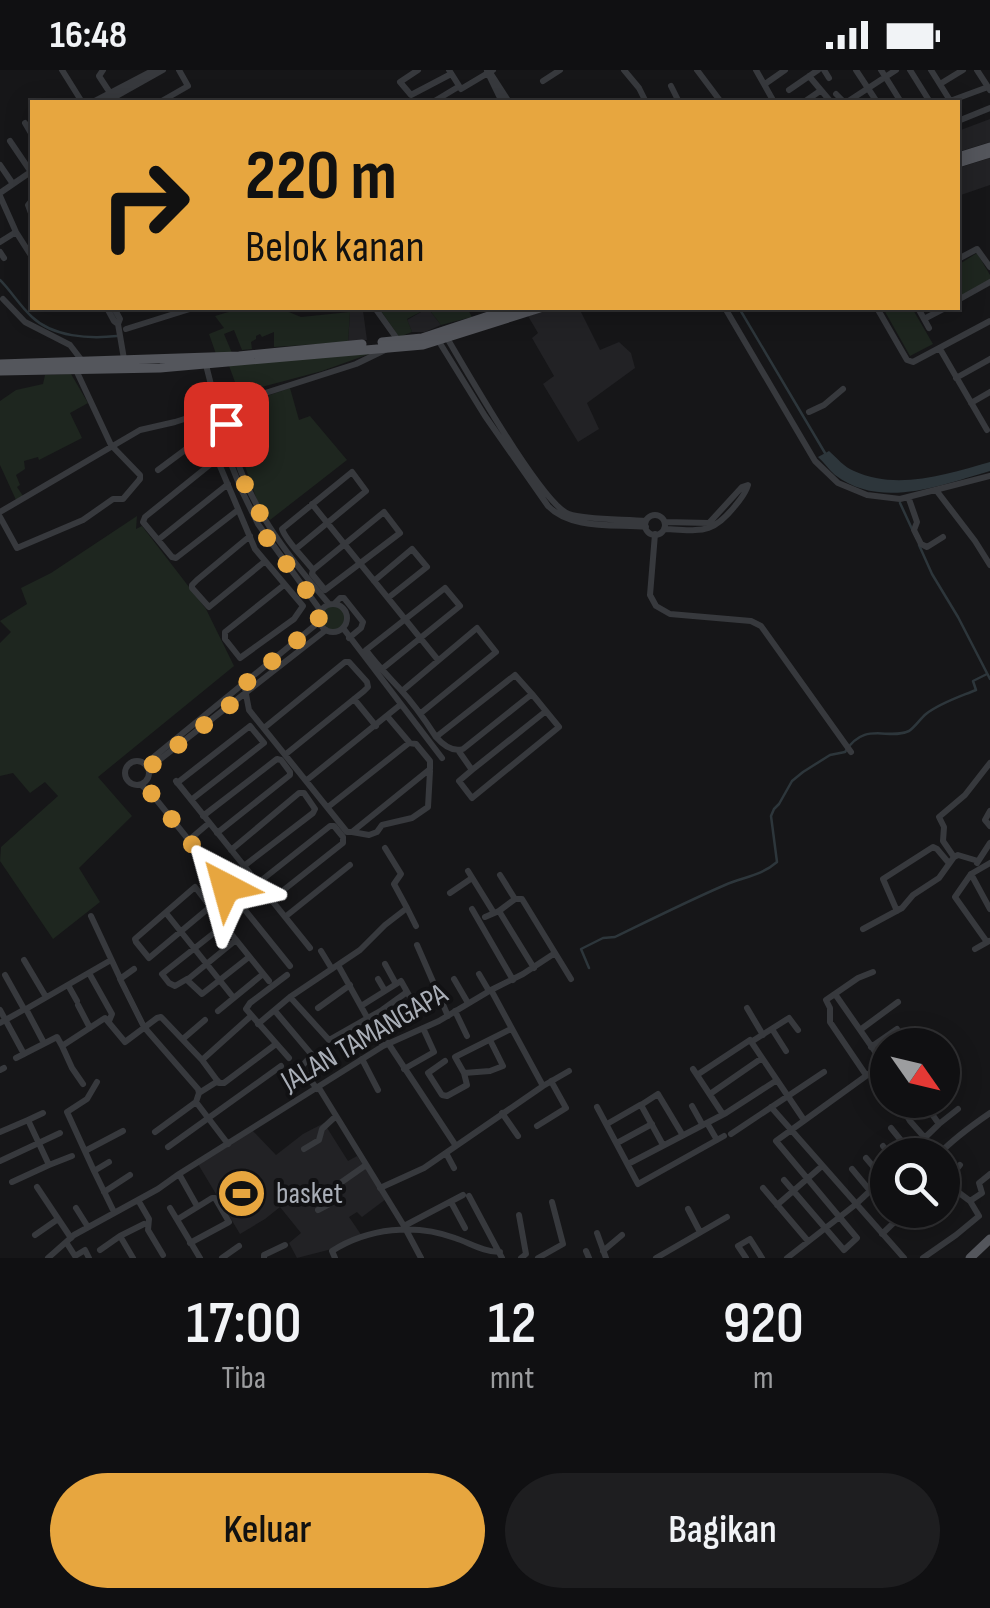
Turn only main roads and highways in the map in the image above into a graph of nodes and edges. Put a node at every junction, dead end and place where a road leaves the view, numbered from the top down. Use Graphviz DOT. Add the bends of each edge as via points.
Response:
graph roads {
  1 [pos="990,150"];
  2 [pos="960,159"];
  3 [pos="507,310"];
  4 [pos="534,310"];
  5 [pos="394,344"];
  6 [pos="82,366"];
  7 [pos="0,368"];
  8 [pos="990,1239"];
  9 [pos="970,1258"];
  1 -- 2 [label="main road"];
  3 -- 5 [label="main road"];
  4 -- 5 [label="main road" via="423,345"];
  5 -- 6 [label="main road" via="206,364"];
  5 -- 6 [label="main road"];
  6 -- 7 [label="main road"];
  8 -- 9 [label="main road"];
}
